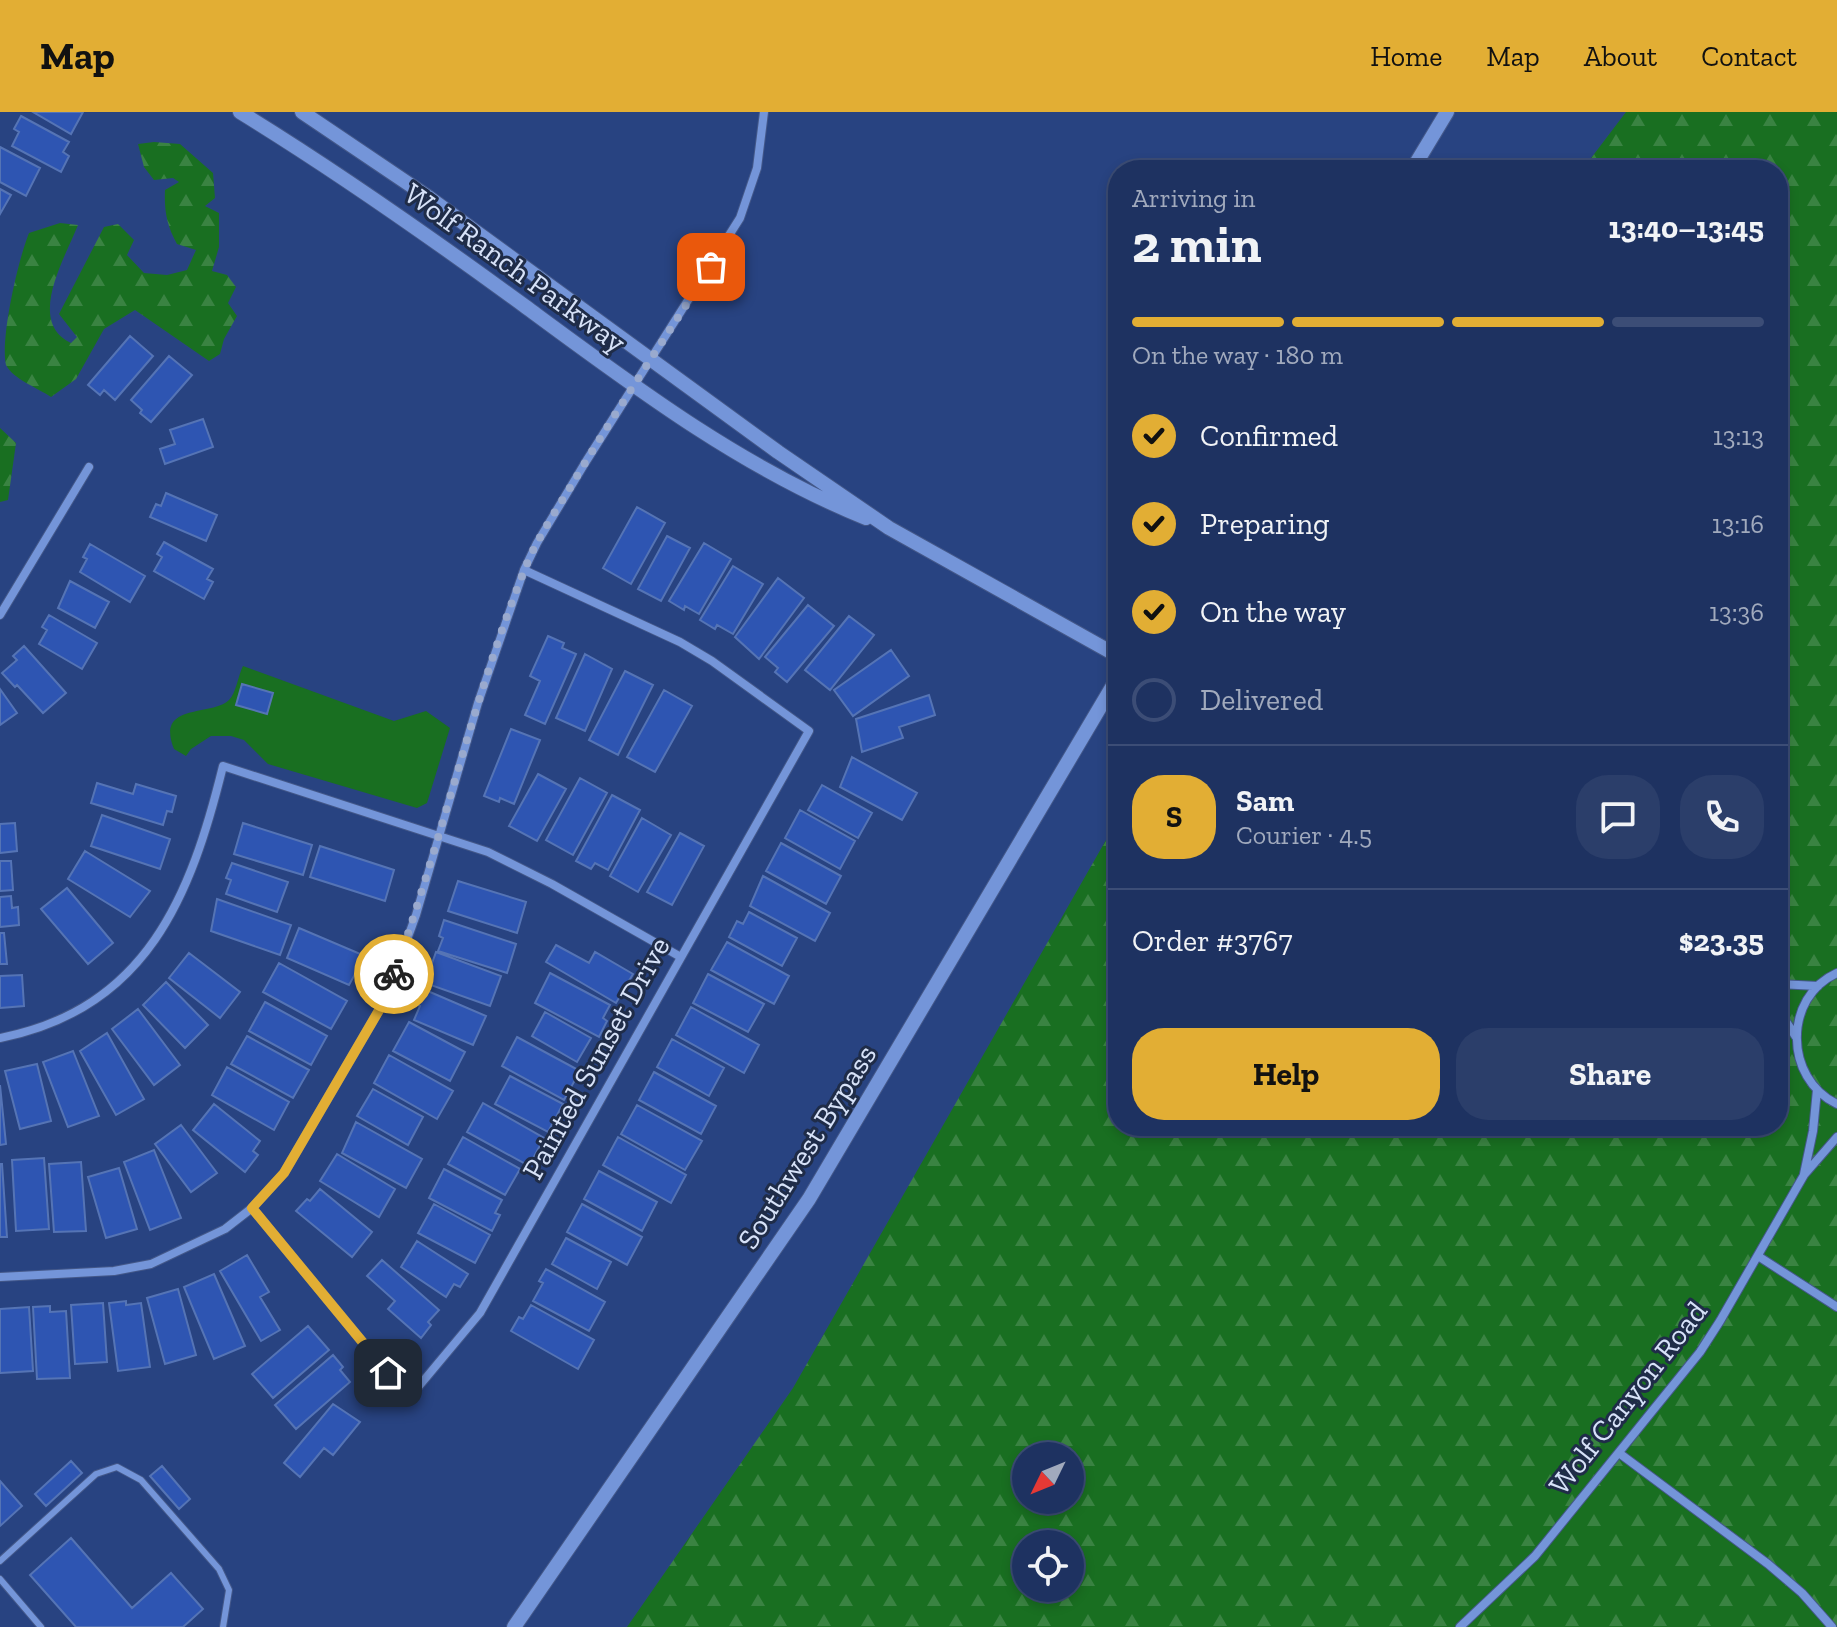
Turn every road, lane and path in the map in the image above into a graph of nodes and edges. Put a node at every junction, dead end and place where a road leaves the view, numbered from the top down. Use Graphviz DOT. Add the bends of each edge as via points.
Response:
graph roads {
  1 [pos="240,112"];
  2 [pos="302,112"];
  3 [pos="764,112"];
  4 [pos="1447,112"];
  5 [pos="1418,160"];
  6 [pos="652,359"];
  7 [pos="634,386"];
  8 [pos="89,467"];
  9 [pos="889,528"];
  10 [pos="524,570"];
  11 [pos="0,615"];
  12 [pos="1108,650"];
  13 [pos="1108,694"];
  14 [pos="436,837"];
  15 [pos="679,956"];
  16 [pos="1837,973"];
  17 [pos="1788,984"];
  18 [pos="1818,986"];
  19 [pos="1788,1025"];
  20 [pos="1796,1037"];
  21 [pos="0,1038"];
  22 [pos="1817,1090"];
  23 [pos="1837,1104"];
  24 [pos="1837,1137"];
  25 [pos="1804,1175"];
  26 [pos="252,1208"];
  27 [pos="1758,1256"];
  28 [pos="0,1277"];
  29 [pos="1837,1307"];
  30 [pos="1619,1453"];
  31 [pos="0,1561"];
  32 [pos="0,1579"];
  33 [pos="41,1627"];
  34 [pos="223,1627"];
  35 [pos="514,1627"];
  36 [pos="1460,1627"];
  37 [pos="1832,1627"];
  1 -- 7 [label="street, Wolf Ranch Parkway" via="406,221"];
  2 -- 6 [label="street, Wolf Ranch Parkway"];
  3 -- 6 [label="street" via="757,168 740,218"];
  4 -- 5 [label="street"];
  6 -- 7 [label="street"];
  6 -- 9 [label="street, Wolf Ranch Parkway"];
  7 -- 9 [label="street, Wolf Ranch Parkway" via="822,501"];
  7 -- 10 [label="street"];
  8 -- 11 [label="street"];
  9 -- 12 [label="street, Wolf Ranch Parkway"];
  10 -- 14 [label="street"];
  10 -- 15 [label="street, Painted Sunset Drive" via="680,642 809,731"];
  13 -- 35 [label="street, Southwest Bypass" via="809,1199"];
  14 -- 15 [label="street" via="488,852"];
  14 -- 21 [label="street" via="223,766 196,861 148,953 91,1002 21,1034"];
  14 -- 26 [label="street" via="416,915 385,1000 284,1173"];
  15 -- 26 [label="street, Painted Sunset Drive" via="480,1313 409,1398"];
  16 -- 18 [label="street"];
  17 -- 18 [label="street"];
  18 -- 20 [label="street" via="1798,1019"];
  19 -- 20 [label="street"];
  20 -- 22 [label="street" via="1805,1075"];
  22 -- 23 [label="street"];
  22 -- 25 [label="street, Wolf Canyon Road"];
  24 -- 25 [label="street, Wolf Canyon Road"];
  25 -- 27 [label="street, Wolf Canyon Road"];
  26 -- 28 [label="street" via="211,1237 151,1264"];
  27 -- 29 [label="street"];
  27 -- 30 [label="street, Wolf Canyon Road" via="1700,1352"];
  30 -- 36 [label="street, Wolf Canyon Road" via="1535,1556"];
  30 -- 37 [label="street" via="1768,1564"];
  31 -- 34 [label="lane" via="96,1474 117,1467 141,1480 219,1569 229,1590"];
  32 -- 33 [label="lane"];
}
